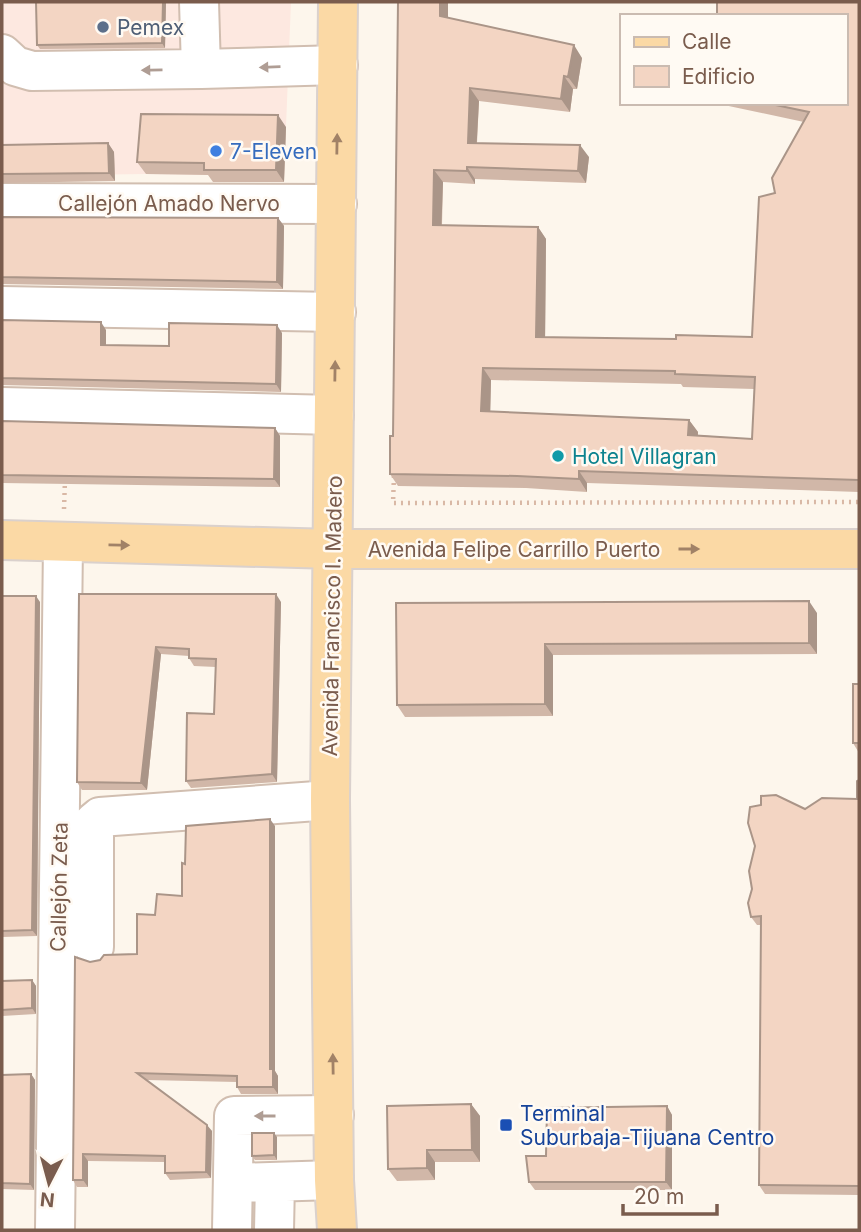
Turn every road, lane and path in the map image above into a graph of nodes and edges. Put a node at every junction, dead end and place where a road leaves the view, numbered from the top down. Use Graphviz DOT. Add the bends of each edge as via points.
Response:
graph roads {
  1 [pos="199,2"];
  2 [pos="338,2"];
  3 [pos="2,54"];
  4 [pos="338,65"];
  5 [pos="201,69"];
  6 [pos="2,203"];
  7 [pos="337,204"];
  8 [pos="2,306"];
  9 [pos="335,312"];
  10 [pos="2,407"];
  11 [pos="334,415"];
  12 [pos="394,474"];
  13 [pos="859,502"];
  14 [pos="2,540"];
  15 [pos="63,543"];
  16 [pos="333,549"];
  17 [pos="859,549"];
  18 [pos="330,800"];
  19 [pos="94,947"];
  20 [pos="334,1115"];
  21 [pos="334,1180"];
  22 [pos="275,1182"];
  23 [pos="234,1183"];
  24 [pos="55,1230"];
  25 [pos="232,1230"];
  26 [pos="274,1230"];
  27 [pos="337,1230"];
  1 -- 5 [label="lane"];
  2 -- 4 [label="main road, Avenida Francisco I. Madero"];
  5 -- 3 [label="lane, one-way" via="32,71 15,66"];
  4 -- 5 [label="lane, one-way"];
  7 -- 4 [label="main road, Avenida Francisco I. Madero, one-way"];
  6 -- 7 [label="lane, Callejón Amado Nervo"];
  7 -- 9 [label="main road, Avenida Francisco I. Madero"];
  8 -- 9 [label="lane"];
  11 -- 9 [label="main road, Avenida Francisco I. Madero, one-way"];
  10 -- 11 [label="lane"];
  11 -- 16 [label="main road, Avenida Francisco I. Madero"];
  12 -- 13 [label="path" via="393,503"];
  14 -- 15 [label="main road, Avenida Felipe Carrillo Puerto"];
  15 -- 16 [label="main road, Avenida Felipe Carrillo Puerto, one-way"];
  15 -- 24 [label="lane, Callejón Zeta"];
  16 -- 17 [label="main road, Avenida Felipe Carrillo Puerto, one-way"];
  16 -- 18 [label="main road, Avenida Francisco I. Madero"];
  18 -- 19 [label="lane" via="100,817 94,822"];
  20 -- 18 [label="main road, Avenida Francisco I. Madero, one-way"];
  20 -- 21 [label="main road, Avenida Francisco I. Madero"];
  20 -- 23 [label="lane, one-way" via="234,1116"];
  21 -- 22 [label="lane"];
  21 -- 27 [label="main road, Avenida Francisco I. Madero"];
  22 -- 23 [label="lane"];
  22 -- 26 [label="lane"];
  23 -- 25 [label="lane"];
}
